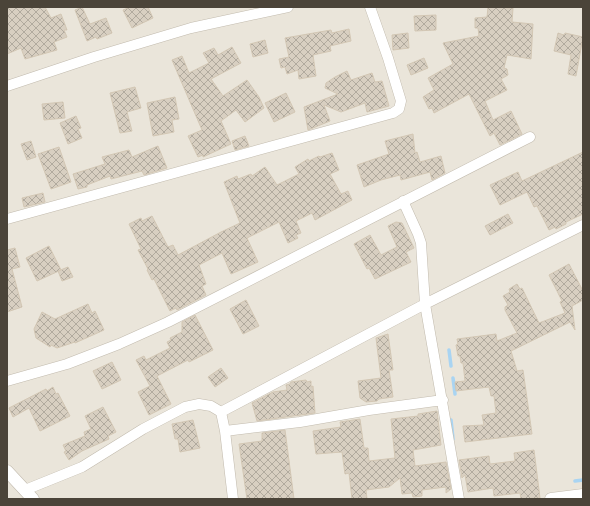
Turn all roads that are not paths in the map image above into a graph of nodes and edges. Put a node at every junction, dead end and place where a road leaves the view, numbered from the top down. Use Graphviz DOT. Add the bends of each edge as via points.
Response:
graph roads {
  1 [pos="288,7"];
  2 [pos="370,7"];
  3 [pos="8,82"];
  4 [pos="530,137"];
  5 [pos="404,201"];
  6 [pos="7,219"];
  7 [pos="583,225"];
  8 [pos="426,304"];
  9 [pos="7,381"];
  10 [pos="442,400"];
  11 [pos="222,412"];
  12 [pos="225,431"];
  13 [pos="9,476"];
  14 [pos="29,495"];
  15 [pos="583,495"];
  16 [pos="234,499"];
  17 [pos="459,499"];
  18 [pos="552,499"];
  1 -- 3 [label="street" via="191,28"];
  2 -- 6 [label="street" via="401,101 399,109 393,113"];
  4 -- 5 [label="street"];
  5 -- 8 [label="street" via="421,243"];
  5 -- 9 [label="street" via="168,322 67,364"];
  7 -- 8 [label="street"];
  8 -- 10 [label="street"];
  8 -- 11 [label="street"];
  10 -- 12 [label="street"];
  10 -- 17 [label="street"];
  11 -- 12 [label="street"];
  11 -- 14 [label="street" via="211,406 199,404 185,407"];
  12 -- 16 [label="street"];
  13 -- 14 [label="street"];
  15 -- 18 [label="street"];
}
